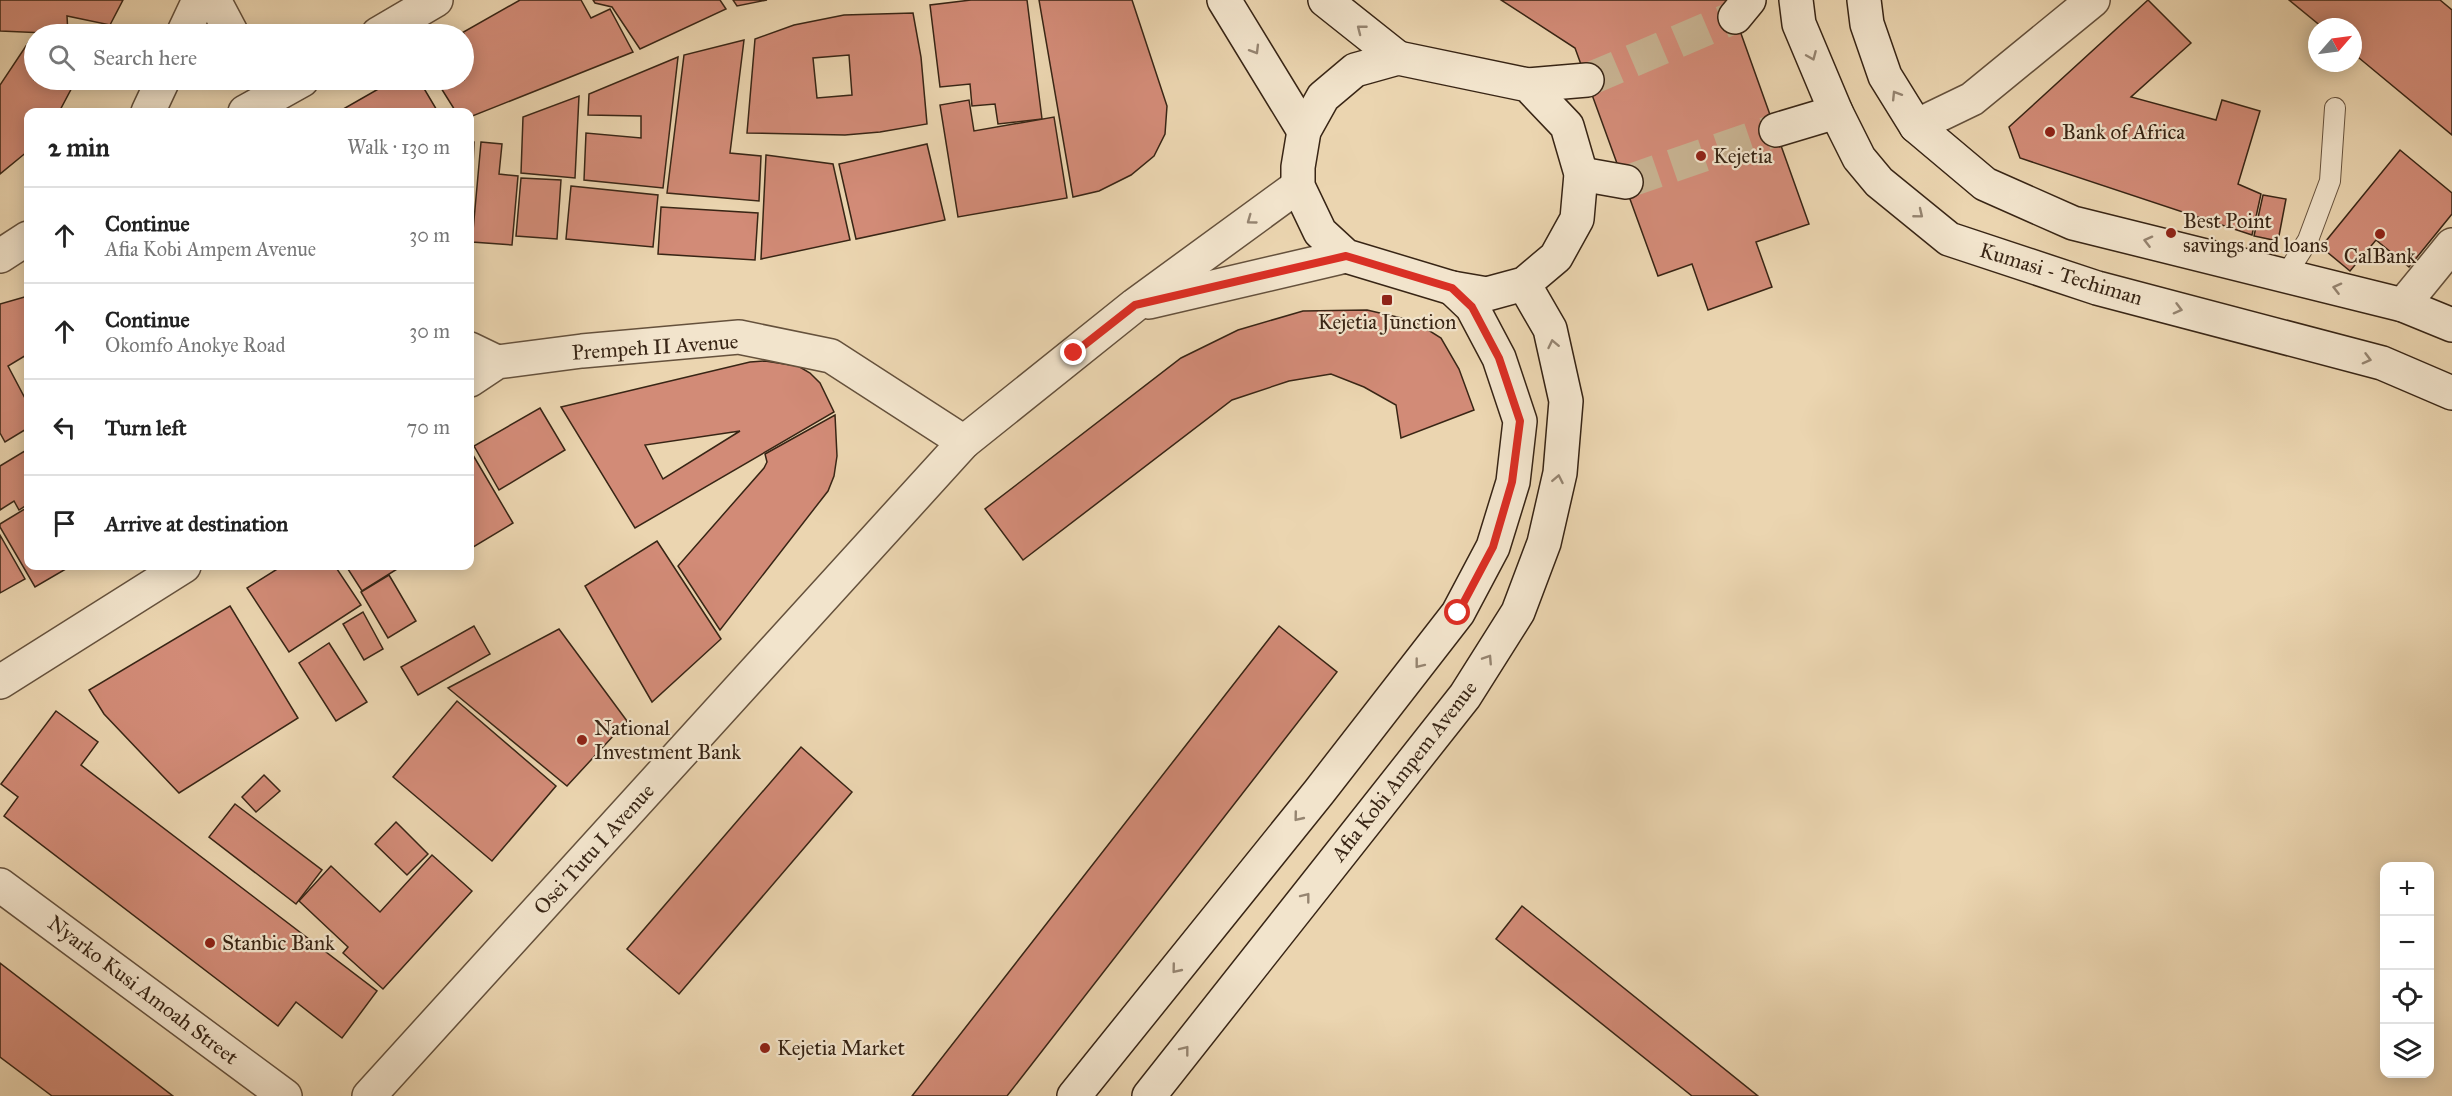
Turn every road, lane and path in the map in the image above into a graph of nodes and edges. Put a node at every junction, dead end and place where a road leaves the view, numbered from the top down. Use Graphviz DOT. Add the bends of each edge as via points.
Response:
graph roads {
  1 [pos="199,0"];
  2 [pos="214,0"];
  3 [pos="436,0"];
  4 [pos="1224,0"];
  5 [pos="1325,0"];
  6 [pos="1796,0"];
  7 [pos="1864,0"];
  8 [pos="2093,0"];
  9 [pos="188,24"];
  10 [pos="227,24"];
  11 [pos="395,24"];
  12 [pos="1398,58"];
  13 [pos="1587,80"];
  14 [pos="1528,85"];
  15 [pos="158,90"];
  16 [pos="284,90"];
  17 [pos="150,108"];
  18 [pos="253,108"];
  19 [pos="2335,108"];
  20 [pos="1836,112"];
  21 [pos="1916,126"];
  22 [pos="1304,130"];
  23 [pos="1776,130"];
  24 [pos="1581,174"];
  25 [pos="1626,182"];
  26 [pos="1298,186"];
  27 [pos="2452,245"];
  28 [pos="1346,256"];
  29 [pos="2286,275"];
  30 [pos="1524,284"];
  31 [pos="1452,288"];
  32 [pos="1135,305"];
  33 [pos="2403,305"];
  34 [pos="2452,325"];
  35 [pos="483,355"];
  36 [pos="474,372"];
  37 [pos="2452,393"];
  38 [pos="964,442"];
  39 [pos="178,570"];
  40 [pos="0,682"];
  41 [pos="0,885"];
  42 [pos="285,1096"];
  43 [pos="369,1096"];
  44 [pos="1074,1096"];
  45 [pos="1149,1096"];
  1 -- 9 [label="main road"];
  2 -- 10 [label="main road"];
  3 -- 11 [label="main road"];
  4 -- 22 [label="main road, one-way"];
  12 -- 5 [label="main road, one-way"];
  6 -- 20 [label="main road, Kumasi - Techiman, one-way" via="1799,24"];
  21 -- 7 [label="main road, one-way" via="1885,76"];
  8 -- 21 [label="main road" via="1972,99"];
  12 -- 14 [label="main road"];
  12 -- 22 [label="main road" via="1355,70 1323,97"];
  13 -- 14 [label="main road"];
  14 -- 24 [label="main road" via="1567,126"];
  15 -- 17 [label="main road"];
  16 -- 18 [label="main road"];
  19 -- 29 [label="lane" via="2330,181 2308,240"];
  20 -- 23 [label="main road"];
  20 -- 37 [label="main road, Kumasi - Techiman, one-way" via="1859,158 1879,182 1949,239 2097,288 2382,363"];
  29 -- 21 [label="main road, one-way" via="2073,223 1985,183"];
  22 -- 26 [label="main road"];
  24 -- 25 [label="main road"];
  24 -- 30 [label="main road" via="1577,219 1556,257"];
  26 -- 28 [label="main road" via="1320,232"];
  26 -- 32 [label="main road, Osei Tutu I Avenue, one-way"];
  27 -- 33 [label="main road"];
  28 -- 31 [label="main road"];
  28 -- 32 [label="main road"];
  33 -- 29 [label="main road, one-way"];
  30 -- 31 [label="main road" via="1487,294"];
  45 -- 30 [label="main road, Afia Kobi Ampem Avenue, one-way" via="1465,696 1518,612 1544,543 1560,473 1566,401 1550,329"];
  31 -- 44 [label="main road, one-way" via="1472,307 1494,348 1520,421 1512,482 1493,547 1458,613"];
  32 -- 38 [label="main road, Osei Tutu I Avenue"];
  33 -- 34 [label="main road"];
  35 -- 36 [label="main road, Prempeh II Avenue"];
  35 -- 38 [label="main road, Prempeh II Avenue" via="739,337 831,356"];
  38 -- 43 [label="main road, Osei Tutu I Avenue"];
  39 -- 40 [label="main road"];
  41 -- 42 [label="main road, Nyarko Kusi Amoah Street"];
}
